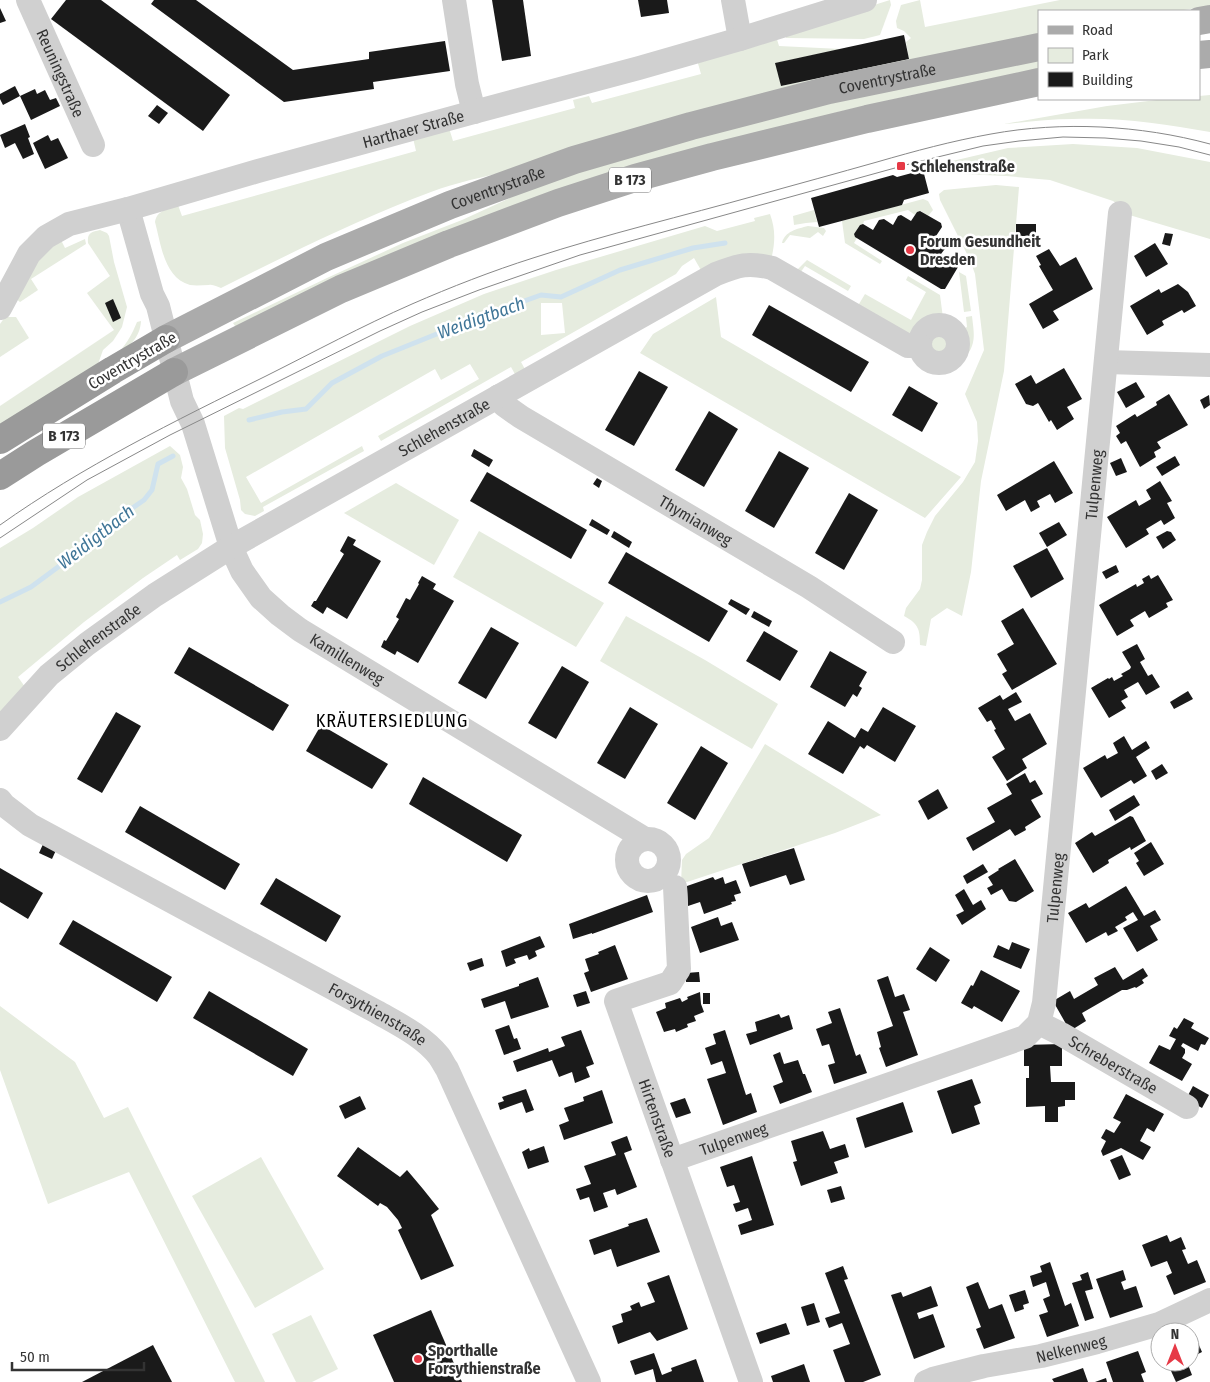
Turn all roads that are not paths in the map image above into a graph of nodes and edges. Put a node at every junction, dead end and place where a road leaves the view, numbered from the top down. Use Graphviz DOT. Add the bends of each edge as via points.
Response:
graph roads {
  1 [pos="28,0"];
  2 [pos="454,0"];
  3 [pos="732,0"];
  4 [pos="865,0"];
  5 [pos="740,39"];
  6 [pos="1038,47"];
  7 [pos="1038,82"];
  8 [pos="474,112"];
  9 [pos="93,145"];
  10 [pos="128,209"];
  11 [pos="1120,212"];
  12 [pos="0,308"];
  13 [pos="166,340"];
  14 [pos="920,346"];
  15 [pos="1106,362"];
  16 [pos="1210,365"];
  17 [pos="174,372"];
  18 [pos="499,396"];
  19 [pos="0,440"];
  20 [pos="0,476"];
  21 [pos="231,547"];
  22 [pos="893,642"];
  23 [pos="0,728"];
  24 [pos="0,800"];
  25 [pos="645,839"];
  26 [pos="675,887"];
  27 [pos="1039,1023"];
  28 [pos="1187,1107"];
  29 [pos="672,1160"];
  30 [pos="1210,1300"];
  31 [pos="589,1382"];
  32 [pos="751,1382"];
  33 [pos="926,1382"];
  1 -- 9 [label="street, Reuningstraße"];
  2 -- 8 [label="street"];
  3 -- 5 [label="street"];
  4 -- 5 [label="street, Harthaer Straße"];
  5 -- 8 [label="street, Harthaer Straße"];
  6 -- 13 [label="main road, Coventrystraße / B 173" via="829,90 574,160 450,205 326,257"];
  7 -- 17 [label="main road, Coventrystraße / B 173" via="712,157 558,203 342,289"];
  8 -- 10 [label="street, Harthaer Straße"];
  10 -- 12 [label="street, Harthaer Straße" via="69,224 46,237 29,254"];
  10 -- 13 [label="street"];
  11 -- 15 [label="street, Tulpenweg"];
  13 -- 17 [label="street"];
  13 -- 19 [label="highway, Coventrystraße / B 173"];
  14 -- 18 [label="street, Schlehenstraße" via="908,346 772,268 757,264 738,265 716,274"];
  15 -- 16 [label="street"];
  15 -- 27 [label="street, Tulpenweg" via="1051,935"];
  17 -- 20 [label="highway, Coventrystraße / B 173"];
  17 -- 21 [label="street, Kamillenweg"];
  18 -- 21 [label="street, Schlehenstraße"];
  18 -- 22 [label="street, Thymianweg" via="504,405 521,417 809,587"];
  21 -- 23 [label="street, Schlehenstraße" via="155,594 87,644 49,675"];
  21 -- 25 [label="street, Kamillenweg" via="242,571 261,598 293,625"];
  24 -- 31 [label="street, Forsythienstraße" via="30,825 405,1028 438,1055"];
  26 -- 29 [label="street, Hirtenstraße" via="679,969 670,983 616,1001"];
  27 -- 28 [label="street, Schreberstraße"];
  27 -- 29 [label="street, Tulpenweg" via="1025,1037"];
  29 -- 32 [label="street, Hirtenstraße"];
  30 -- 33 [label="street, Nelkenweg" via="1158,1324 1114,1337"];
}
